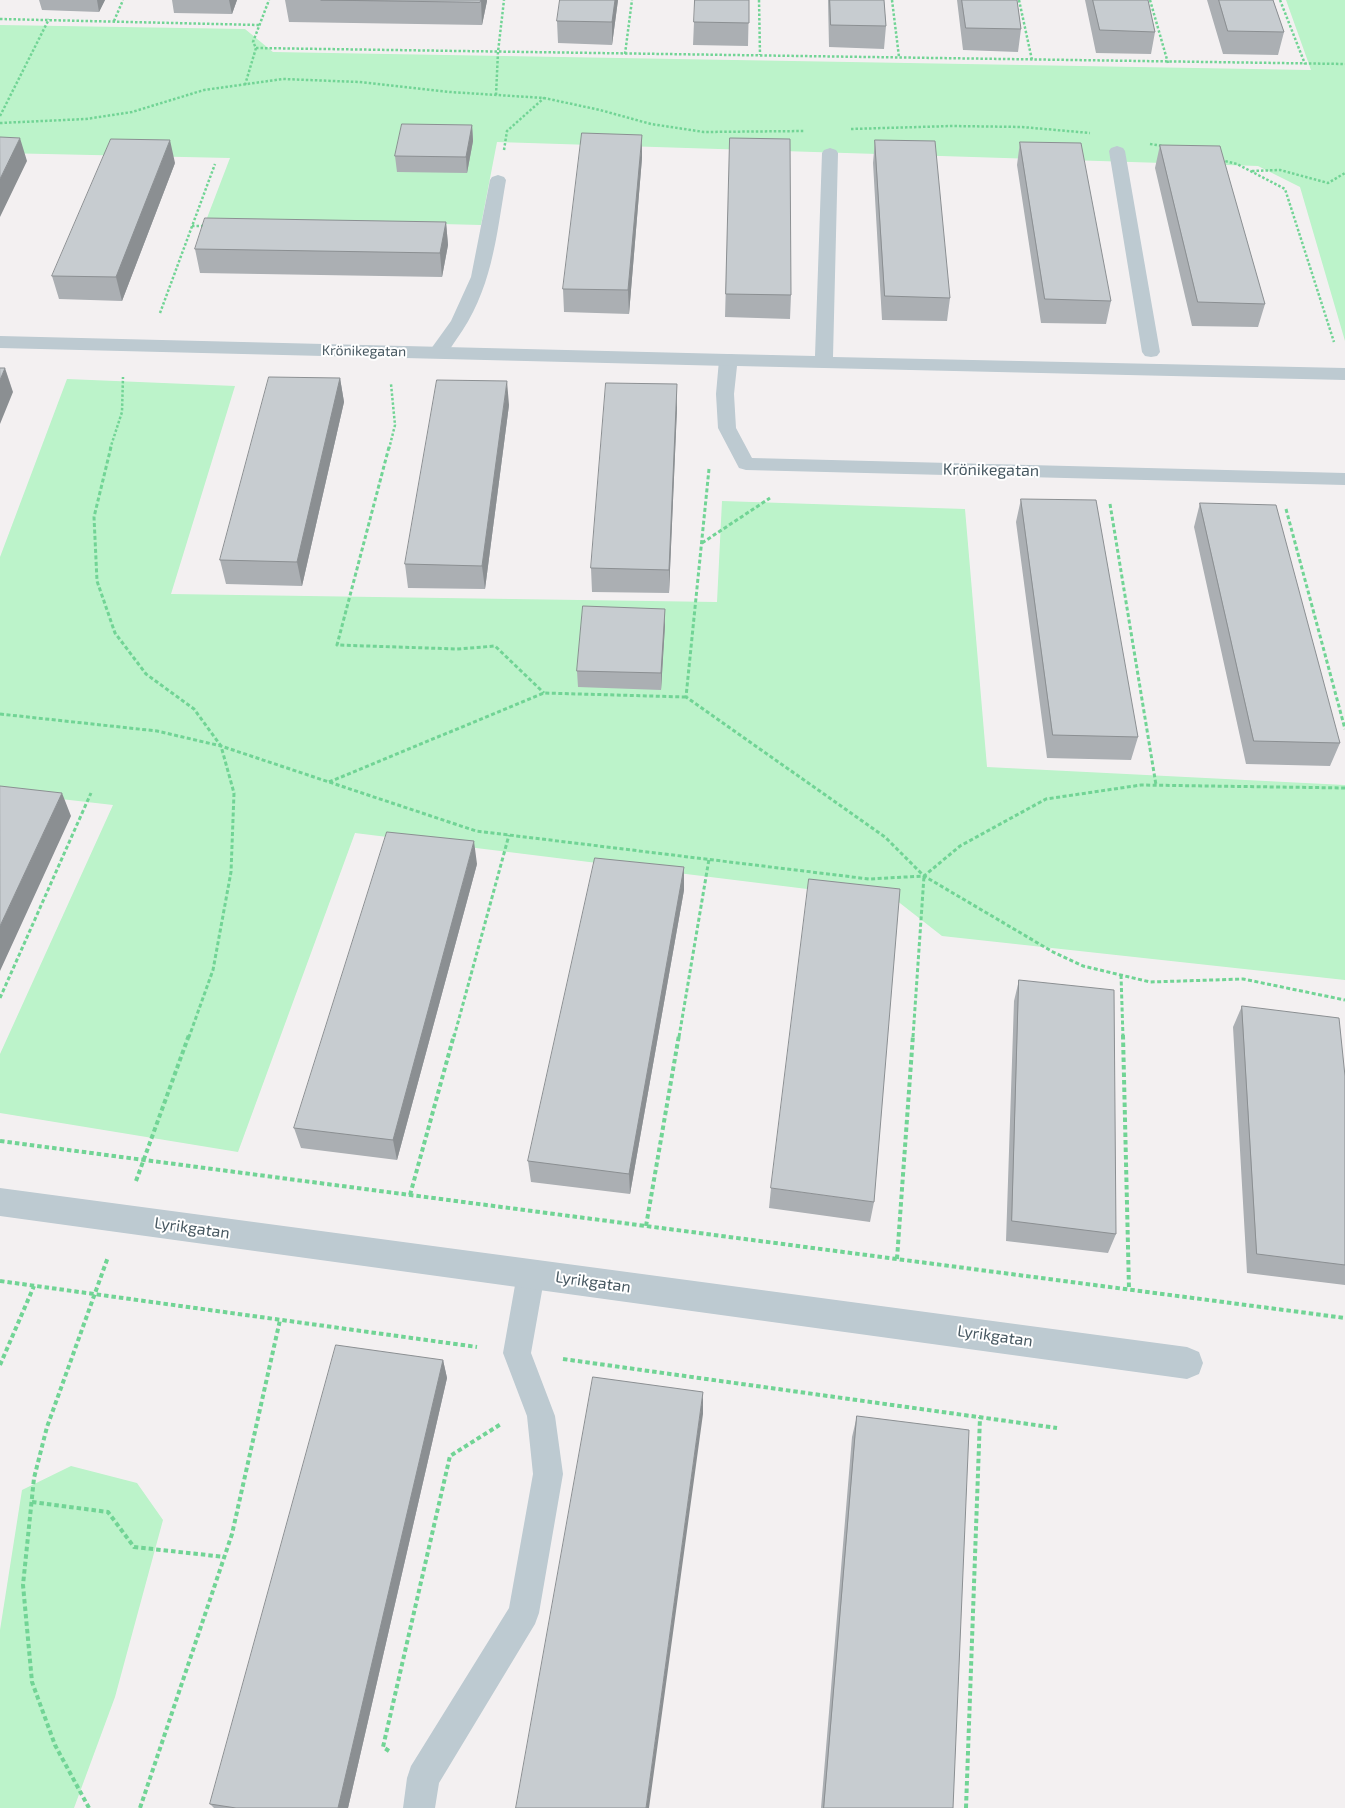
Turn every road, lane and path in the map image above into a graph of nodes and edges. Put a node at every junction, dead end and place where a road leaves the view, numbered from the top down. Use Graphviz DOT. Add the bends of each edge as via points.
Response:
graph roads {
  1 [pos="123,0"];
  2 [pos="269,0"];
  3 [pos="504,0"];
  4 [pos="632,0"];
  5 [pos="759,0"];
  6 [pos="892,0"];
  7 [pos="1020,0"];
  8 [pos="1150,0"];
  9 [pos="1280,0"];
  10 [pos="0,19"];
  11 [pos="49,19"];
  12 [pos="114,21"];
  13 [pos="259,24"];
  14 [pos="256,48"];
  15 [pos="498,52"];
  16 [pos="625,54"];
  17 [pos="760,55"];
  18 [pos="898,57"];
  19 [pos="1032,60"];
  20 [pos="1168,63"];
  21 [pos="1305,64"];
  22 [pos="1345,64"];
  23 [pos="245,84"];
  24 [pos="496,95"];
  25 [pos="544,98"];
  26 [pos="0,116"];
  27 [pos="0,123"];
  28 [pos="844,130"];
  29 [pos="814,131"];
  30 [pos="1093,134"];
  31 [pos="1148,144"];
  32 [pos="1166,147"];
  33 [pos="1116,150"];
  34 [pos="830,154"];
  35 [pos="1219,159"];
  36 [pos="215,164"];
  37 [pos="1251,171"];
  38 [pos="1345,173"];
  39 [pos="498,180"];
  40 [pos="192,226"];
  41 [pos="212,226"];
  42 [pos="160,314"];
  43 [pos="0,342"];
  44 [pos="1336,348"];
  45 [pos="1151,352"];
  46 [pos="437,353"];
  47 [pos="728,360"];
  48 [pos="824,362"];
  49 [pos="1345,374"];
  50 [pos="123,377"];
  51 [pos="391,384"];
  52 [pos="710,464"];
  53 [pos="1345,479"];
  54 [pos="775,494"];
  55 [pos="1109,504"];
  56 [pos="1286,508"];
  57 [pos="702,543"];
  58 [pos="544,693"];
  59 [pos="686,697"];
  60 [pos="0,714"];
  61 [pos="1345,729"];
  62 [pos="221,746"];
  63 [pos="328,782"];
  64 [pos="1156,785"];
  65 [pos="1345,788"];
  66 [pos="91,793"];
  67 [pos="509,835"];
  68 [pos="710,859"];
  69 [pos="924,876"];
  70 [pos="1121,975"];
  71 [pos="0,998"];
  72 [pos="1345,1000"];
  73 [pos="1345,1005"];
  74 [pos="0,1141"];
  75 [pos="143,1160"];
  76 [pos="410,1195"];
  77 [pos="0,1202"];
  78 [pos="122,1218"];
  79 [pos="646,1226"];
  80 [pos="897,1259"];
  81 [pos="530,1274"];
  82 [pos="34,1286"];
  83 [pos="1129,1290"];
  84 [pos="1345,1318"];
  85 [pos="280,1320"];
  86 [pos="1187,1363"];
  87 [pos="0,1364"];
  88 [pos="536,1403"];
  89 [pos="980,1417"];
  90 [pos="32,1502"];
  91 [pos="225,1557"];
  92 [pos="423,1778"];
  93 [pos="90,1808"];
  94 [pos="140,1808"];
  95 [pos="418,1808"];
  96 [pos="966,1808"];
  1 -- 12 [label="path"];
  2 -- 13 [label="path"];
  3 -- 15 [label="path"];
  4 -- 16 [label="path"];
  5 -- 17 [label="path"];
  6 -- 18 [label="path"];
  7 -- 19 [label="path"];
  8 -- 20 [label="path"];
  9 -- 21 [label="path"];
  10 -- 11 [label="path"];
  11 -- 12 [label="path"];
  11 -- 26 [label="path"];
  12 -- 13 [label="path"];
  13 -- 14 [label="path" via="253,42"];
  14 -- 15 [label="path"];
  14 -- 23 [label="path"];
  15 -- 16 [label="path"];
  15 -- 24 [label="path"];
  16 -- 17 [label="path"];
  17 -- 18 [label="path"];
  18 -- 19 [label="path"];
  19 -- 20 [label="path"];
  20 -- 21 [label="path"];
  21 -- 22 [label="path"];
  23 -- 24 [label="path" via="283,79 359,82"];
  23 -- 27 [label="path" via="204,90 132,112"];
  24 -- 25 [label="path"];
  25 -- 29 [label="path" via="651,124 704,132"];
  25 -- 39 [label="path" via="507,131"];
  28 -- 30 [label="path" via="961,126 1022,127"];
  31 -- 32 [label="path"];
  33 -- 45 [label="lane"];
  34 -- 48 [label="lane"];
  35 -- 37 [label="path"];
  36 -- 40 [label="path"];
  37 -- 38 [label="path" via="1280,170 1328,183"];
  37 -- 44 [label="path" via="1285,189"];
  39 -- 46 [label="lane" via="480,277 460,322"];
  40 -- 41 [label="path"];
  40 -- 42 [label="path"];
  43 -- 46 [label="street, Krönikegatan"];
  46 -- 47 [label="street, Krönikegatan"];
  47 -- 48 [label="lane, Krönikegatan"];
  47 -- 53 [label="lane, Krönikegatan" via="727,428 746,464"];
  48 -- 49 [label="lane, Krönikegatan"];
  50 -- 62 [label="path" via="122,412 105,466 94,517 97,581 114,633 146,674 194,709"];
  51 -- 58 [label="path" via="395,425 337,645 457,649 495,646"];
  52 -- 57 [label="path"];
  54 -- 57 [label="path"];
  55 -- 64 [label="path"];
  56 -- 61 [label="path"];
  57 -- 59 [label="path"];
  58 -- 59 [label="path"];
  58 -- 63 [label="path"];
  59 -- 69 [label="path" via="886,837"];
  60 -- 62 [label="path" via="157,730"];
  62 -- 63 [label="path"];
  62 -- 75 [label="path" via="234,793 232,872 213,970"];
  63 -- 67 [label="path" via="476,831"];
  64 -- 65 [label="path"];
  64 -- 69 [label="path" via="1046,799 960,846"];
  66 -- 71 [label="path"];
  67 -- 68 [label="path"];
  67 -- 76 [label="path"];
  68 -- 69 [label="path" via="869,878"];
  68 -- 79 [label="path"];
  69 -- 70 [label="path" via="1053,952 1083,966"];
  69 -- 80 [label="path"];
  70 -- 72 [label="path" via="1150,982 1243,979"];
  70 -- 83 [label="path"];
  72 -- 73 [label="path"];
  74 -- 75 [label="path"];
  75 -- 76 [label="path"];
  75 -- 78 [label="path"];
  76 -- 79 [label="path"];
  77 -- 78 [label="street, Lyrikgatan"];
  78 -- 81 [label="street, Lyrikgatan"];
  78 -- 90 [label="path" via="47,1427 34,1478"];
  79 -- 80 [label="path"];
  80 -- 83 [label="path"];
  81 -- 86 [label="street, Lyrikgatan"];
  81 -- 88 [label="lane" via="518,1353"];
  82 -- 87 [label="path"];
  83 -- 84 [label="path"];
  85 -- 91 [label="path"];
  88 -- 92 [label="lane" via="541,1416 548,1474 524,1613"];
  88 -- 92 [label="path" via="450,1456 383,1747"];
  89 -- 96 [label="path"];
  90 -- 91 [label="path" via="108,1512 134,1547"];
  90 -- 93 [label="path" via="23,1585 32,1682 55,1745"];
  91 -- 94 [label="path"];
  92 -- 95 [label="lane"];
}
